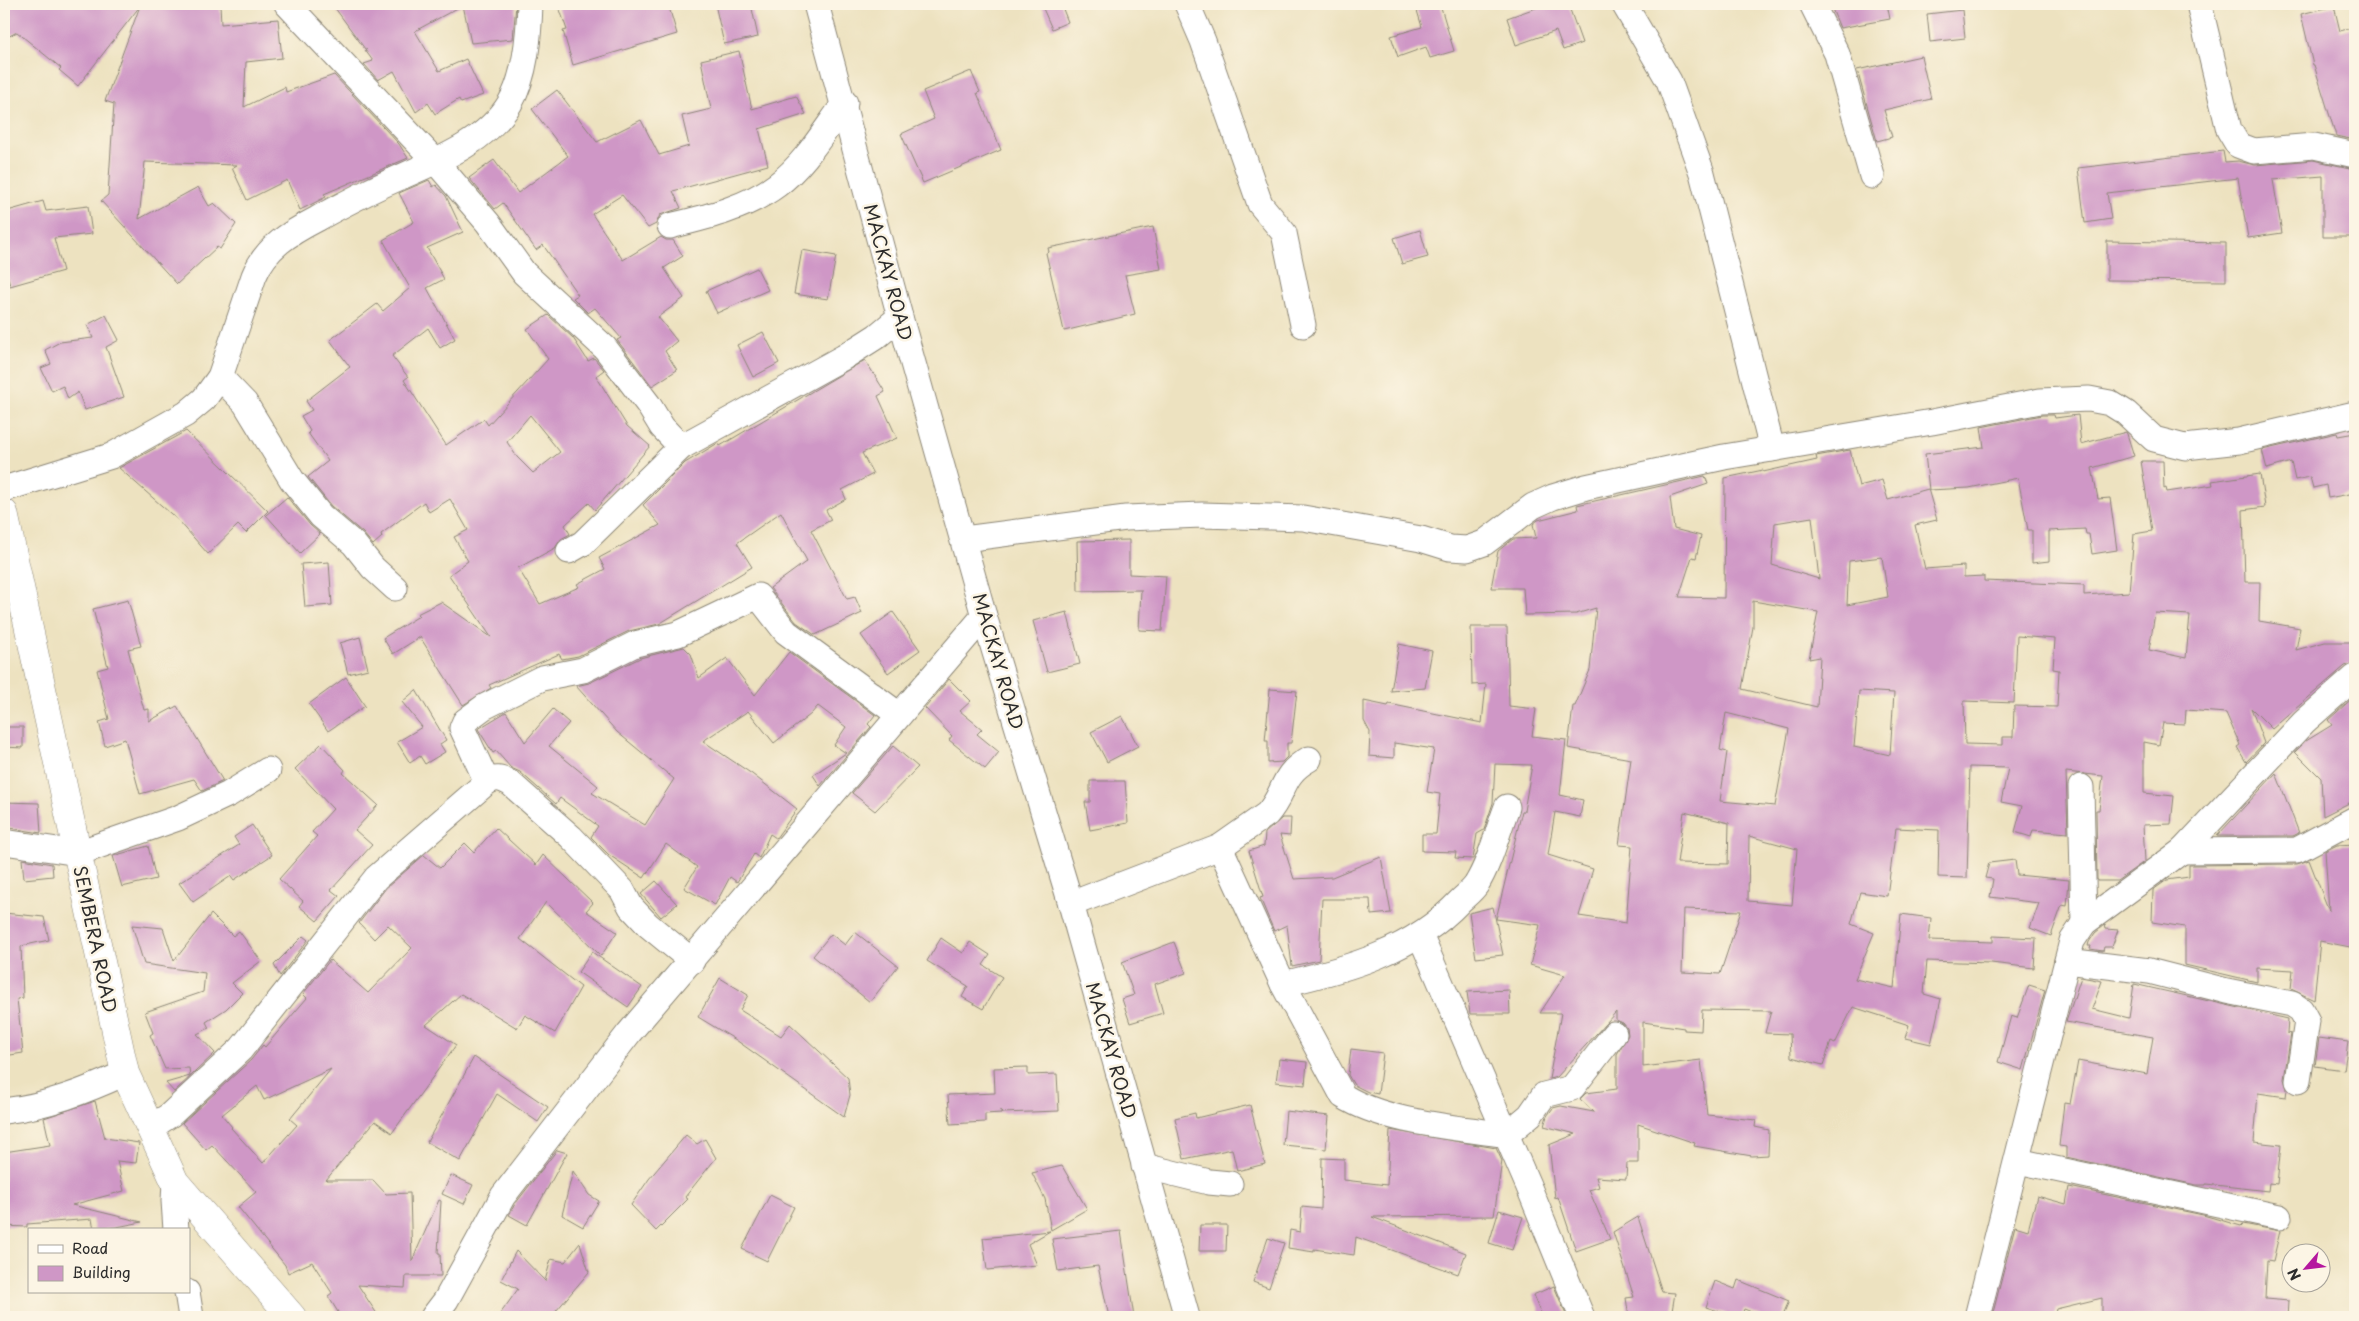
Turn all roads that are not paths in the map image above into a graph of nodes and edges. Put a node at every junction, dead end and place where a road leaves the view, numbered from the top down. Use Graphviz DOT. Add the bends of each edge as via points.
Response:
graph roads {
  1 [pos="287,4"];
  2 [pos="530,4"];
  3 [pos="816,4"];
  4 [pos="1187,4"];
  5 [pos="1624,4"];
  6 [pos="1812,4"];
  7 [pos="2199,4"];
  8 [pos="845,103"];
  9 [pos="2355,155"];
  10 [pos="436,162"];
  11 [pos="1872,176"];
  12 [pos="670,226"];
  13 [pos="900,317"];
  14 [pos="1303,326"];
  15 [pos="220,377"];
  16 [pos="2355,414"];
  17 [pos="681,446"];
  18 [pos="1772,449"];
  19 [pos="4,489"];
  20 [pos="4,513"];
  21 [pos="964,539"];
  22 [pos="569,551"];
  23 [pos="395,588"];
  24 [pos="984,616"];
  25 [pos="2355,676"];
  26 [pos="900,715"];
  27 [pos="1309,759"];
  28 [pos="268,770"];
  29 [pos="487,782"];
  30 [pos="2081,787"];
  31 [pos="1507,807"];
  32 [pos="2355,819"];
  33 [pos="4,842"];
  34 [pos="1220,846"];
  35 [pos="2182,851"];
  36 [pos="78,853"];
  37 [pos="1071,904"];
  38 [pos="2084,923"];
  39 [pos="1420,935"];
  40 [pos="692,960"];
  41 [pos="2067,960"];
  42 [pos="1283,984"];
  43 [pos="1614,1034"];
  44 [pos="126,1074"];
  45 [pos="2298,1081"];
  46 [pos="4,1111"];
  47 [pos="150,1128"];
  48 [pos="1506,1135"];
  49 [pos="2018,1161"];
  50 [pos="1144,1166"];
  51 [pos="175,1182"];
  52 [pos="1230,1184"];
  53 [pos="2279,1217"];
  54 [pos="176,1228"];
  55 [pos="187,1294"];
  56 [pos="191,1317"];
  57 [pos="292,1317"];
  58 [pos="433,1317"];
  59 [pos="1187,1317"];
  60 [pos="1582,1317"];
  61 [pos="1977,1317"];
  1 -- 10 [label="street"];
  2 -- 10 [label="street" via="528,44 510,103 482,132"];
  3 -- 8 [label="street, MACKAY ROAD"];
  4 -- 14 [label="street" via="1203,40 1260,204 1284,233"];
  5 -- 18 [label="street" via="1669,81 1702,173"];
  6 -- 11 [label="street" via="1837,54"];
  7 -- 9 [label="street" via="2229,130 2238,145 2254,151 2314,146"];
  8 -- 12 [label="street" via="790,173 765,194 714,215"];
  8 -- 13 [label="street, MACKAY ROAD"];
  10 -- 15 [label="street" via="296,229 271,248 259,262"];
  10 -- 17 [label="street" via="488,223 524,273 605,348 662,427"];
  13 -- 17 [label="street" via="844,358"];
  13 -- 21 [label="street, MACKAY ROAD"];
  15 -- 19 [label="street" via="204,399 186,414 111,456"];
  15 -- 23 [label="street" via="245,403 292,480 321,516 354,544"];
  16 -- 18 [label="street" via="2240,441 2185,447 2154,439 2110,403 2089,399 2040,401"];
  17 -- 22 [label="street" via="583,543"];
  18 -- 21 [label="street" via="1586,487 1553,497 1533,506 1484,543 1467,549 1302,518 1202,515 1126,518"];
  20 -- 36 [label="street, SEMBERA ROAD"];
  21 -- 24 [label="street, MACKAY ROAD"];
  24 -- 26 [label="street"];
  24 -- 37 [label="street, MACKAY ROAD"];
  25 -- 35 [label="street" via="2304,722"];
  26 -- 29 [label="street" via="786,632 758,596 678,634 635,644 583,670 542,678 484,707 465,721 462,728"];
  26 -- 40 [label="street"];
  27 -- 34 [label="street" via="1291,770 1266,814"];
  28 -- 36 [label="street" via="229,794 178,818"];
  29 -- 40 [label="street" via="499,778 510,783 571,837 622,890 631,907 648,925"];
  29 -- 47 [label="street" via="376,878 241,1049 170,1115"];
  30 -- 38 [label="street"];
  31 -- 39 [label="street" via="1490,858 1475,886 1449,913"];
  32 -- 35 [label="street" via="2297,850"];
  33 -- 36 [label="street"];
  34 -- 37 [label="street"];
  34 -- 42 [label="street"];
  35 -- 38 [label="street"];
  36 -- 44 [label="street, SEMBERA ROAD"];
  37 -- 50 [label="street, MACKAY ROAD"];
  38 -- 41 [label="street" via="2072,941"];
  39 -- 42 [label="street" via="1368,961"];
  39 -- 48 [label="street"];
  40 -- 58 [label="street" via="629,1033 503,1196 446,1300"];
  41 -- 45 [label="street" via="2149,971 2292,1004 2301,1010 2307,1021"];
  41 -- 49 [label="street"];
  42 -- 48 [label="street" via="1343,1096 1360,1107 1410,1119"];
  43 -- 48 [label="street" via="1572,1088 1544,1096 1530,1115"];
  44 -- 46 [label="street" via="82,1092 28,1108"];
  44 -- 47 [label="street, SEMBERA ROAD"];
  47 -- 51 [label="street, SEMBERA ROAD"];
  48 -- 60 [label="street"];
  49 -- 53 [label="street"];
  49 -- 61 [label="street"];
  50 -- 52 [label="street"];
  50 -- 59 [label="street, MACKAY ROAD"];
  51 -- 54 [label="street"];
  51 -- 57 [label="street, SEMBERA ROAD"];
  55 -- 56 [label="street"];
}
